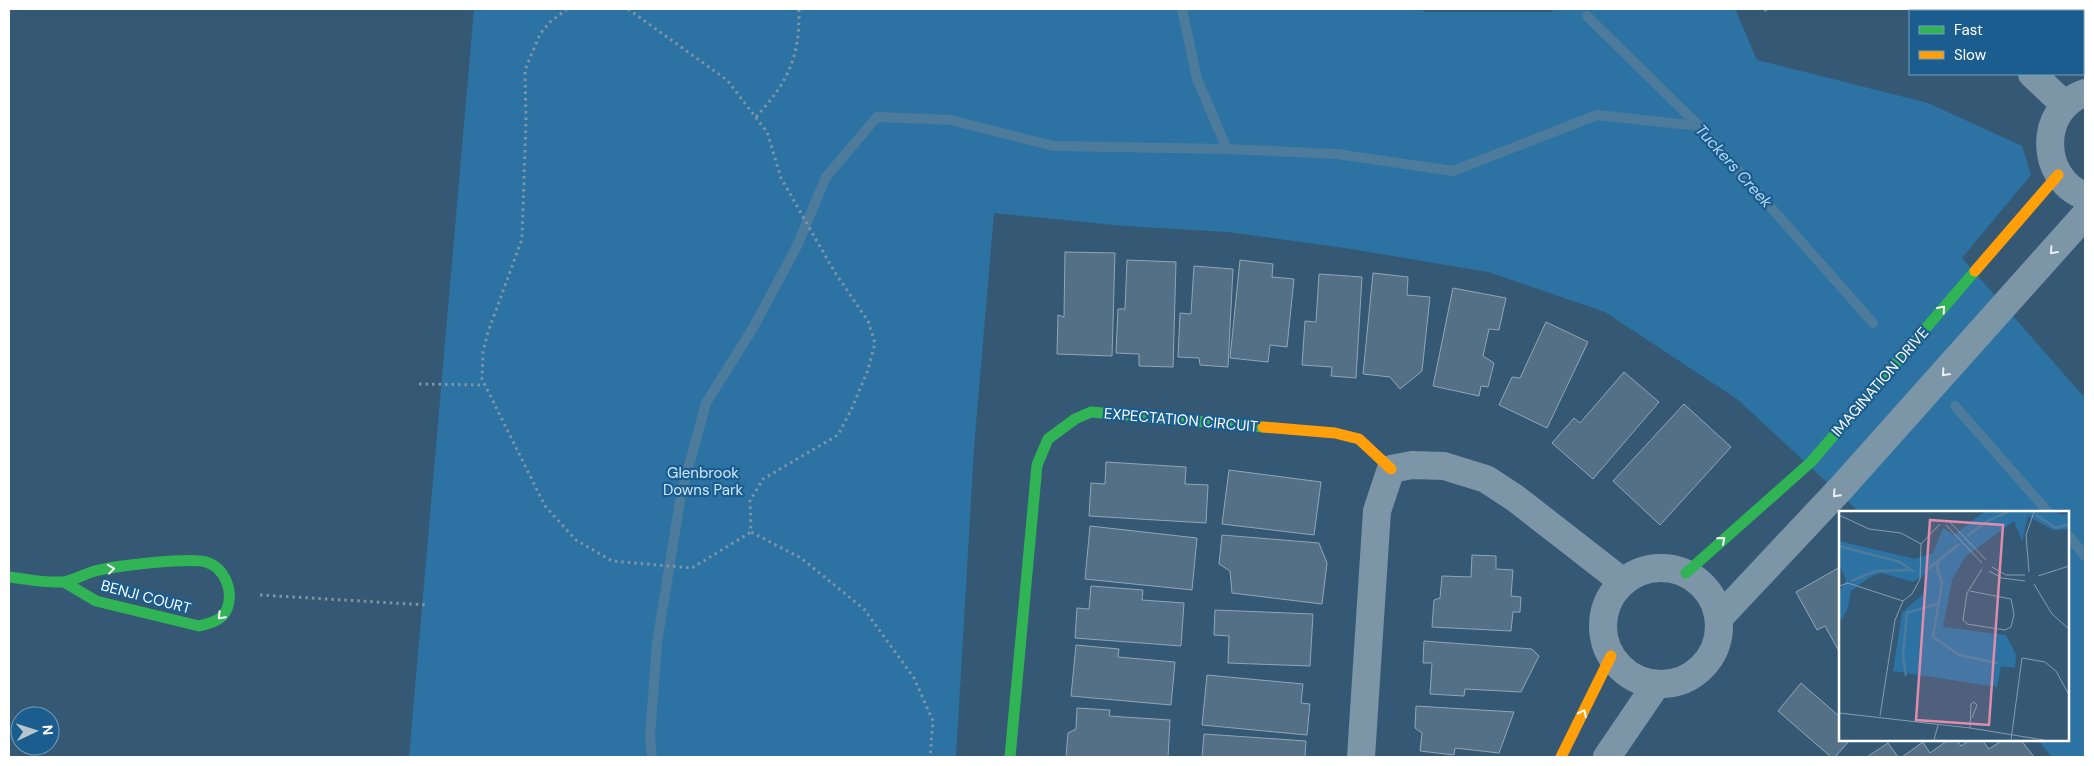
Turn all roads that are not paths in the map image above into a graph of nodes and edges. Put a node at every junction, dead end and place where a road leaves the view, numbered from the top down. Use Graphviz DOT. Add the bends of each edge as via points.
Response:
graph roads {
  1 [pos="2034,75"];
  2 [pos="2075,99"];
  3 [pos="2058,175"];
  4 [pos="2085,196"];
  5 [pos="2085,215"];
  6 [pos="1391,469"];
  7 [pos="1686,573"];
  8 [pos="9,577"];
  9 [pos="64,582"];
  10 [pos="1623,582"];
  11 [pos="1719,618"];
  12 [pos="1611,656"];
  13 [pos="1656,685"];
  14 [pos="1010,757"];
  15 [pos="1361,757"];
  16 [pos="1561,757"];
  17 [pos="1607,757"];
  1 -- 2 [label="street"];
  2 -- 3 [label="street" via="2055,121 2049,139 2050,158"];
  3 -- 4 [label="street" via="2075,193"];
  7 -- 3 [label="street, IMAGINATION DRIVE, one-way" via="1811,462"];
  5 -- 11 [label="street, one-way" via="1842,487"];
  6 -- 10 [label="street" via="1412,465 1444,466 1486,479"];
  6 -- 14 [label="street, EXPECTATION CIRCUIT" via="1359,439 1326,432 1091,412 1075,419 1048,439 1036,465"];
  6 -- 15 [label="street" via="1377,511"];
  7 -- 10 [label="street" via="1664,567 1642,571"];
  7 -- 11 [label="street" via="1702,584 1713,599"];
  8 -- 9 [label="street, BENJI COURT"];
  9 -- 9 [label="street, BENJI COURT, one-way" via="95,571 155,563 206,562 218,568 230,594 226,611 216,622 199,626 96,601"];
  10 -- 12 [label="street" via="1610,598 1604,617 1604,637"];
  11 -- 13 [label="street" via="1720,636 1704,667 1690,678"];
  12 -- 13 [label="street" via="1622,670 1638,680"];
  16 -- 12 [label="street, one-way"];
  13 -- 17 [label="street"];
}
